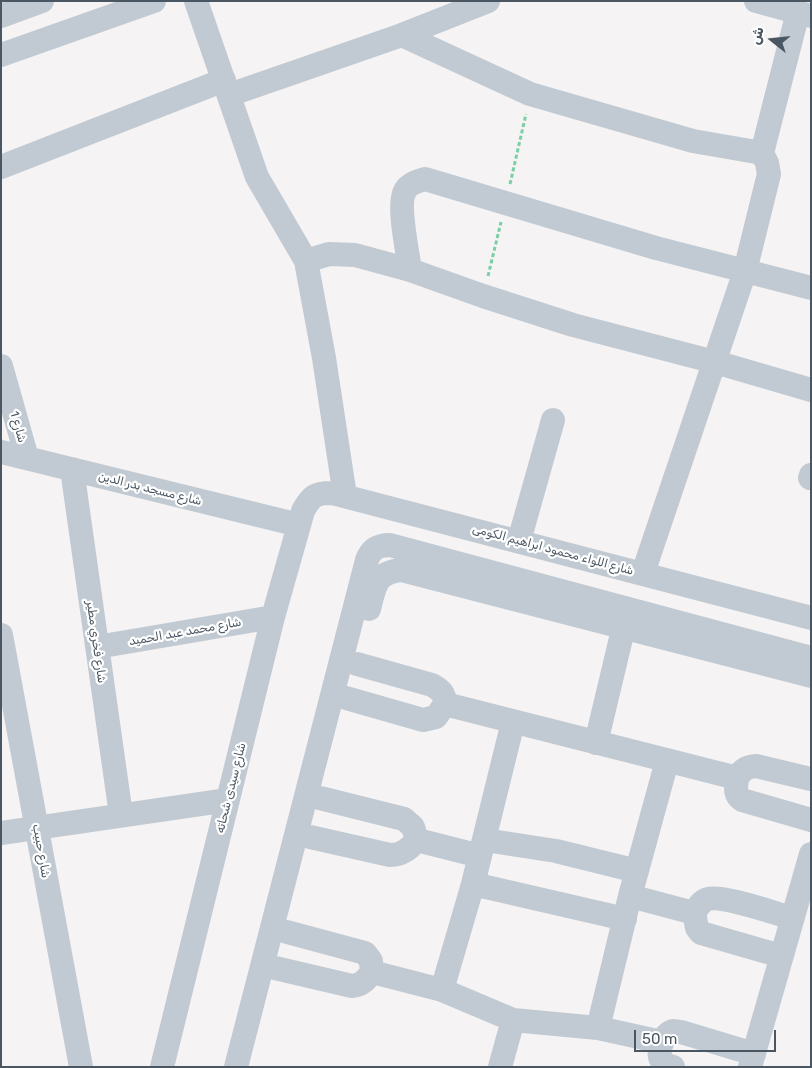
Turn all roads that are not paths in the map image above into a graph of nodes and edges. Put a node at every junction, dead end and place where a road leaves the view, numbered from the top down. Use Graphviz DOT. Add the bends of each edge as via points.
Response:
graph roads {
  1 [pos="154,1"];
  2 [pos="196,1"];
  3 [pos="488,1"];
  4 [pos="34,3"];
  5 [pos="784,8"];
  6 [pos="1,16"];
  7 [pos="402,35"];
  8 [pos="1,55"];
  9 [pos="226,87"];
  10 [pos="762,153"];
  11 [pos="1,167"];
  12 [pos="306,261"];
  13 [pos="410,270"];
  14 [pos="745,271"];
  15 [pos="811,288"];
  16 [pos="715,362"];
  17 [pos="1,366"];
  18 [pos="811,390"];
  19 [pos="552,420"];
  20 [pos="1,452"];
  21 [pos="27,458"];
  22 [pos="72,469"];
  23 [pos="345,496"];
  24 [pos="301,518"];
  25 [pos="520,541"];
  26 [pos="642,573"];
  27 [pos="273,617"];
  28 [pos="626,618"];
  29 [pos="811,618"];
  30 [pos="1,636"];
  31 [pos="97,647"];
  32 [pos="811,658"];
  33 [pos="357,664"];
  34 [pos="811,676"];
  35 [pos="346,698"];
  36 [pos="445,704"];
  37 [pos="513,722"];
  38 [pos="596,742"];
  39 [pos="667,761"];
  40 [pos="737,778"];
  41 [pos="811,779"];
  42 [pos="320,798"];
  43 [pos="228,800"];
  44 [pos="121,816"];
  45 [pos="811,820"];
  46 [pos="37,828"];
  47 [pos="1,833"];
  48 [pos="310,836"];
  49 [pos="417,840"];
  50 [pos="482,848"];
  51 [pos="811,854"];
  52 [pos="637,871"];
  53 [pos="473,884"];
  54 [pos="288,895"];
  55 [pos="628,908"];
  56 [pos="694,913"];
  57 [pos="792,918"];
  58 [pos="287,932"];
  59 [pos="781,956"];
  60 [pos="275,968"];
  61 [pos="372,972"];
  62 [pos="442,990"];
  63 [pos="513,1020"];
  64 [pos="598,1028"];
  65 [pos="662,1042"];
  66 [pos="752,1060"];
  67 [pos="81,1067"];
  68 [pos="162,1067"];
  69 [pos="236,1067"];
  70 [pos="248,1067"];
  71 [pos="500,1067"];
  72 [pos="673,1067"];
  1 -- 8 [label="street"];
  2 -- 9 [label="street"];
  3 -- 7 [label="street"];
  4 -- 6 [label="street"];
  5 -- 10 [label="street"];
  7 -- 9 [label="street"];
  7 -- 10 [label="street" via="530,94 693,141"];
  9 -- 11 [label="street"];
  9 -- 12 [label="street" via="257,177"];
  10 -- 14 [label="street" via="769,174"];
  12 -- 13 [label="street" via="329,254 355,255"];
  12 -- 23 [label="street"];
  13 -- 14 [label="street" via="402,204 405,191 424,179"];
  13 -- 16 [label="street" via="573,325"];
  14 -- 15 [label="street"];
  14 -- 16 [label="street"];
  16 -- 18 [label="street"];
  16 -- 26 [label="street"];
  17 -- 21 [label="street, شارع 1"];
  19 -- 25 [label="street"];
  20 -- 21 [label="street, شارع مسجد بدر الدين"];
  21 -- 22 [label="street, شارع مسجد بدر الدين"];
  22 -- 24 [label="street, شارع مسجد بدر الدين"];
  22 -- 31 [label="street, شارع فخري مطير"];
  23 -- 24 [label="street, شارع اللواء محمود ابراهيم الكومى" via="320,493 309,500"];
  23 -- 25 [label="street, شارع اللواء محمود ابراهيم الكومى"];
  24 -- 27 [label="street, شارع سيدى شحاته"];
  25 -- 26 [label="street, شارع اللواء محمود ابراهيم الكومى"];
  26 -- 29 [label="street, شارع اللواء محمود ابراهيم الكومى"];
  27 -- 31 [label="street, شارع محمد عبد الحميد"];
  27 -- 43 [label="street, شارع سيدى شحاته"];
  28 -- 32 [label="street"];
  28 -- 33 [label="street" via="401,570 390,571 379,578 374,589"];
  28 -- 34 [label="street"];
  28 -- 38 [label="street"];
  28 -- 54 [label="street" via="390,545 375,547 367,560"];
  30 -- 46 [label="street, شارع حبيب"];
  31 -- 44 [label="street, شارع فخري مطير"];
  33 -- 35 [label="street"];
  33 -- 36 [label="street" via="432,685 442,692"];
  35 -- 36 [label="street" via="423,720 436,717"];
  35 -- 42 [label="street"];
  36 -- 37 [label="street"];
  37 -- 38 [label="street"];
  37 -- 50 [label="street"];
  38 -- 39 [label="street"];
  39 -- 40 [label="street"];
  39 -- 52 [label="street"];
  40 -- 41 [label="street" via="747,767 756,766"];
  40 -- 45 [label="street" via="735,790 742,800"];
  42 -- 48 [label="street"];
  42 -- 49 [label="street" via="404,819 412,826"];
  43 -- 44 [label="street"];
  43 -- 68 [label="street, شارع سيدى شحاته"];
  44 -- 46 [label="street"];
  46 -- 47 [label="street"];
  46 -- 67 [label="street, شارع حبيب"];
  48 -- 49 [label="street" via="390,855 406,851"];
  48 -- 54 [label="street"];
  49 -- 50 [label="street"];
  50 -- 52 [label="street" via="556,851"];
  50 -- 53 [label="street"];
  51 -- 57 [label="street"];
  52 -- 55 [label="street"];
  53 -- 55 [label="street"];
  53 -- 62 [label="street"];
  54 -- 58 [label="street"];
  54 -- 69 [label="street"];
  55 -- 56 [label="street"];
  55 -- 64 [label="street"];
  56 -- 57 [label="street" via="704,900 719,898"];
  56 -- 59 [label="street" via="701,933"];
  57 -- 59 [label="street"];
  58 -- 60 [label="street"];
  58 -- 61 [label="street" via="365,953 371,961"];
  59 -- 66 [label="street"];
  60 -- 61 [label="street" via="352,986 365,981"];
  60 -- 70 [label="street" via="249,1053"];
  61 -- 62 [label="street"];
  62 -- 63 [label="street"];
  63 -- 64 [label="street"];
  63 -- 71 [label="street"];
  64 -- 65 [label="street"];
  65 -- 66 [label="street" via="673,1031 682,1032"];
  65 -- 72 [label="street" via="660,1059"];
}
